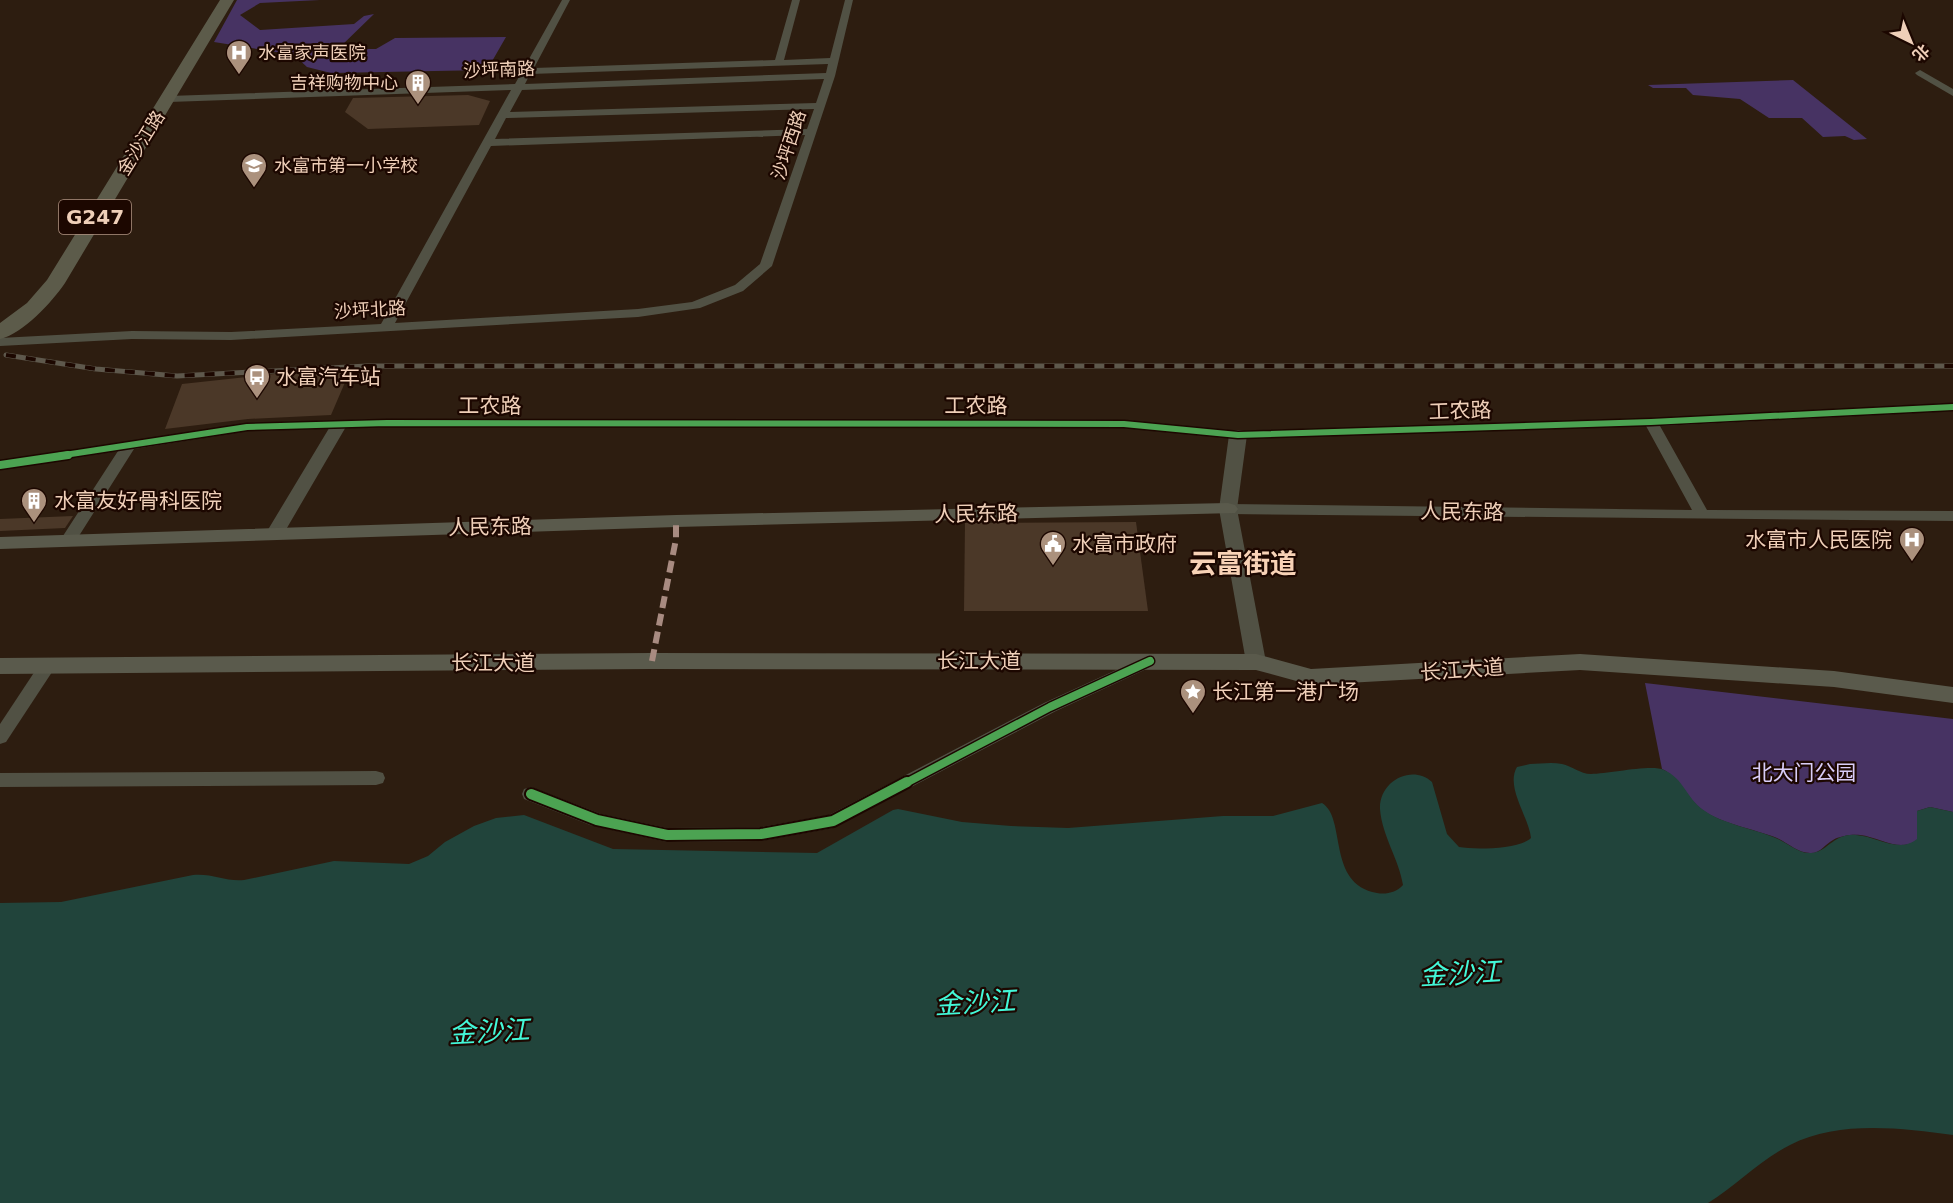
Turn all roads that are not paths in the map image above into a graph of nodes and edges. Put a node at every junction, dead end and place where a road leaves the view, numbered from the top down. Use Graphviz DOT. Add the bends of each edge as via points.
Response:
graph roads {
  1 [pos="227,0"];
  2 [pos="566,0"];
  3 [pos="796,0"];
  4 [pos="849,0"];
  5 [pos="833,61"];
  6 [pos="779,62"];
  7 [pos="526,71"];
  8 [pos="1920,73"];
  9 [pos="830,76"];
  10 [pos="518,86"];
  11 [pos="172,93"];
  12 [pos="1953,93"];
  13 [pos="819,106"];
  14 [pos="501,115"];
  15 [pos="811,132"];
  16 [pos="486,143"];
  17 [pos="739,288"];
  18 [pos="386,327"];
  19 [pos="0,333"];
  20 [pos="0,342"];
  21 [pos="1950,410"];
  22 [pos="1651,422"];
  23 [pos="339,425"];
  24 [pos="1238,435"];
  25 [pos="129,445"];
  26 [pos="0,465"];
  27 [pos="1228,509"];
  28 [pos="1702,515"];
  29 [pos="1953,516"];
  30 [pos="275,534"];
  31 [pos="69,539"];
  32 [pos="0,543"];
  33 [pos="1150,661"];
  34 [pos="1256,662"];
  35 [pos="0,666"];
  36 [pos="46,666"];
  37 [pos="1953,695"];
  38 [pos="0,738"];
  39 [pos="376,778"];
  40 [pos="0,780"];
  41 [pos="531,794"];
  1 -- 11 [label="highway, 金沙江路 / G247"];
  2 -- 7 [label="street"];
  3 -- 6 [label="street"];
  4 -- 5 [label="street, 沙坪西路"];
  5 -- 7 [label="street"];
  5 -- 9 [label="street, 沙坪西路"];
  7 -- 10 [label="street"];
  8 -- 12 [label="street"];
  9 -- 10 [label="street, 沙坪南路"];
  9 -- 13 [label="street, 沙坪西路"];
  10 -- 11 [label="street, 沙坪南路"];
  10 -- 14 [label="street"];
  11 -- 19 [label="highway, 金沙江路 / G247" via="55,283 34,307"];
  13 -- 14 [label="street"];
  13 -- 15 [label="street, 沙坪西路"];
  14 -- 16 [label="street"];
  15 -- 16 [label="street"];
  15 -- 17 [label="street, 沙坪西路" via="766,267"];
  16 -- 18 [label="street"];
  17 -- 18 [label="street, 沙坪北路" via="695,305 638,313"];
  18 -- 20 [label="street, 沙坪北路"];
  21 -- 22 [label="street, 工农路"];
  22 -- 24 [label="street, 工农路"];
  22 -- 28 [label="street"];
  23 -- 24 [label="street, 工农路" via="1124,424"];
  23 -- 25 [label="street, 工农路" via="247,427"];
  23 -- 30 [label="street"];
  24 -- 27 [label="street"];
  25 -- 26 [label="street, 工农路"];
  25 -- 31 [label="street"];
  27 -- 28 [label="street, 人民东路"];
  27 -- 30 [label="main road, 人民东路"];
  27 -- 34 [label="street"];
  28 -- 29 [label="street, 人民东路"];
  30 -- 31 [label="main road, 人民东路"];
  31 -- 32 [label="main road, 人民东路"];
  33 -- 34 [label="main road, 长江大道"];
  33 -- 36 [label="main road, 长江大道"];
  33 -- 41 [label="street" via="1050,706 833,821 761,834 667,835 597,819"];
  34 -- 37 [label="main road, 长江大道" via="1311,677 1580,662 1834,679"];
  35 -- 36 [label="main road, 长江大道"];
  36 -- 38 [label="street"];
  39 -- 40 [label="street"];
}
